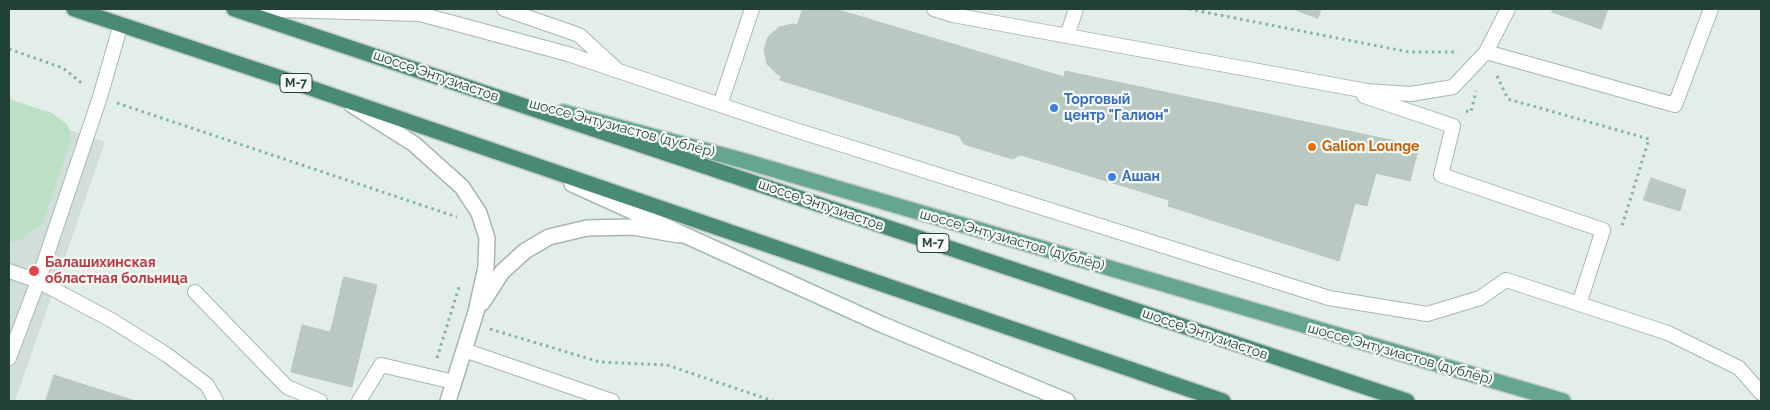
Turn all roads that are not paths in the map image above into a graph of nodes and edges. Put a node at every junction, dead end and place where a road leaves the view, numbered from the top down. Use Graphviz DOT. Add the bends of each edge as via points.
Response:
graph roads {
  1 [pos="74,9"];
  2 [pos="234,9"];
  3 [pos="246,9"];
  4 [pos="504,9"];
  5 [pos="752,9"];
  6 [pos="934,9"];
  7 [pos="1076,9"];
  8 [pos="1508,9"];
  9 [pos="1711,9"];
  10 [pos="122,24"];
  11 [pos="1067,36"];
  12 [pos="1486,52"];
  13 [pos="619,71"];
  14 [pos="459,84"];
  15 [pos="1329,85"];
  16 [pos="341,99"];
  17 [pos="720,105"];
  18 [pos="519,159"];
  19 [pos="691,238"];
  20 [pos="9,271"];
  21 [pos="38,280"];
  22 [pos="195,292"];
  23 [pos="1579,304"];
  24 [pos="474,318"];
  25 [pos="464,350"];
  26 [pos="9,358"];
  27 [pos="454,382"];
  28 [pos="1761,393"];
  29 [pos="216,401"];
  30 [pos="320,401"];
  31 [pos="359,401"];
  32 [pos="448,401"];
  33 [pos="612,401"];
  34 [pos="1067,401"];
  35 [pos="1223,401"];
  36 [pos="1407,401"];
  37 [pos="1563,401"];
  1 -- 10 [label="highway, М-7"];
  2 -- 14 [label="highway, шоссе Энтузиастов / М-7"];
  3 -- 13 [label="lane" via="420,14"];
  4 -- 13 [label="lane" via="580,35"];
  5 -- 17 [label="lane"];
  6 -- 11 [label="lane"];
  7 -- 11 [label="lane"];
  8 -- 12 [label="lane"];
  9 -- 12 [label="lane" via="1675,106"];
  10 -- 16 [label="highway, М-7"];
  10 -- 21 [label="lane"];
  11 -- 15 [label="lane"];
  12 -- 15 [label="lane" via="1453,87 1412,94 1367,92"];
  13 -- 17 [label="lane"];
  14 -- 36 [label="highway, шоссе Энтузиастов / М-7"];
  14 -- 37 [label="main road, шоссе Энтузиастов (дублёр)" via="750,163"];
  15 -- 23 [label="lane" via="1453,126 1441,175 1603,230"];
  16 -- 18 [label="highway, М-7"];
  16 -- 24 [label="street" via="414,144 462,186 479,213 487,238 486,267"];
  17 -- 23 [label="lane" via="1329,298 1427,314 1480,298 1506,280"];
  18 -- 19 [label="street"];
  18 -- 35 [label="highway, М-7"];
  19 -- 24 [label="street" via="633,227 587,228 549,237 525,251 502,272"];
  19 -- 34 [label="street" via="883,325"];
  20 -- 21 [label="lane"];
  21 -- 26 [label="lane"];
  21 -- 29 [label="lane" via="167,355 207,385"];
  22 -- 30 [label="lane" via="287,387"];
  23 -- 28 [label="lane" via="1668,333 1739,368"];
  24 -- 25 [label="street"];
  25 -- 27 [label="street"];
  25 -- 33 [label="lane"];
  27 -- 31 [label="lane" via="381,365"];
  27 -- 32 [label="street"];
}
